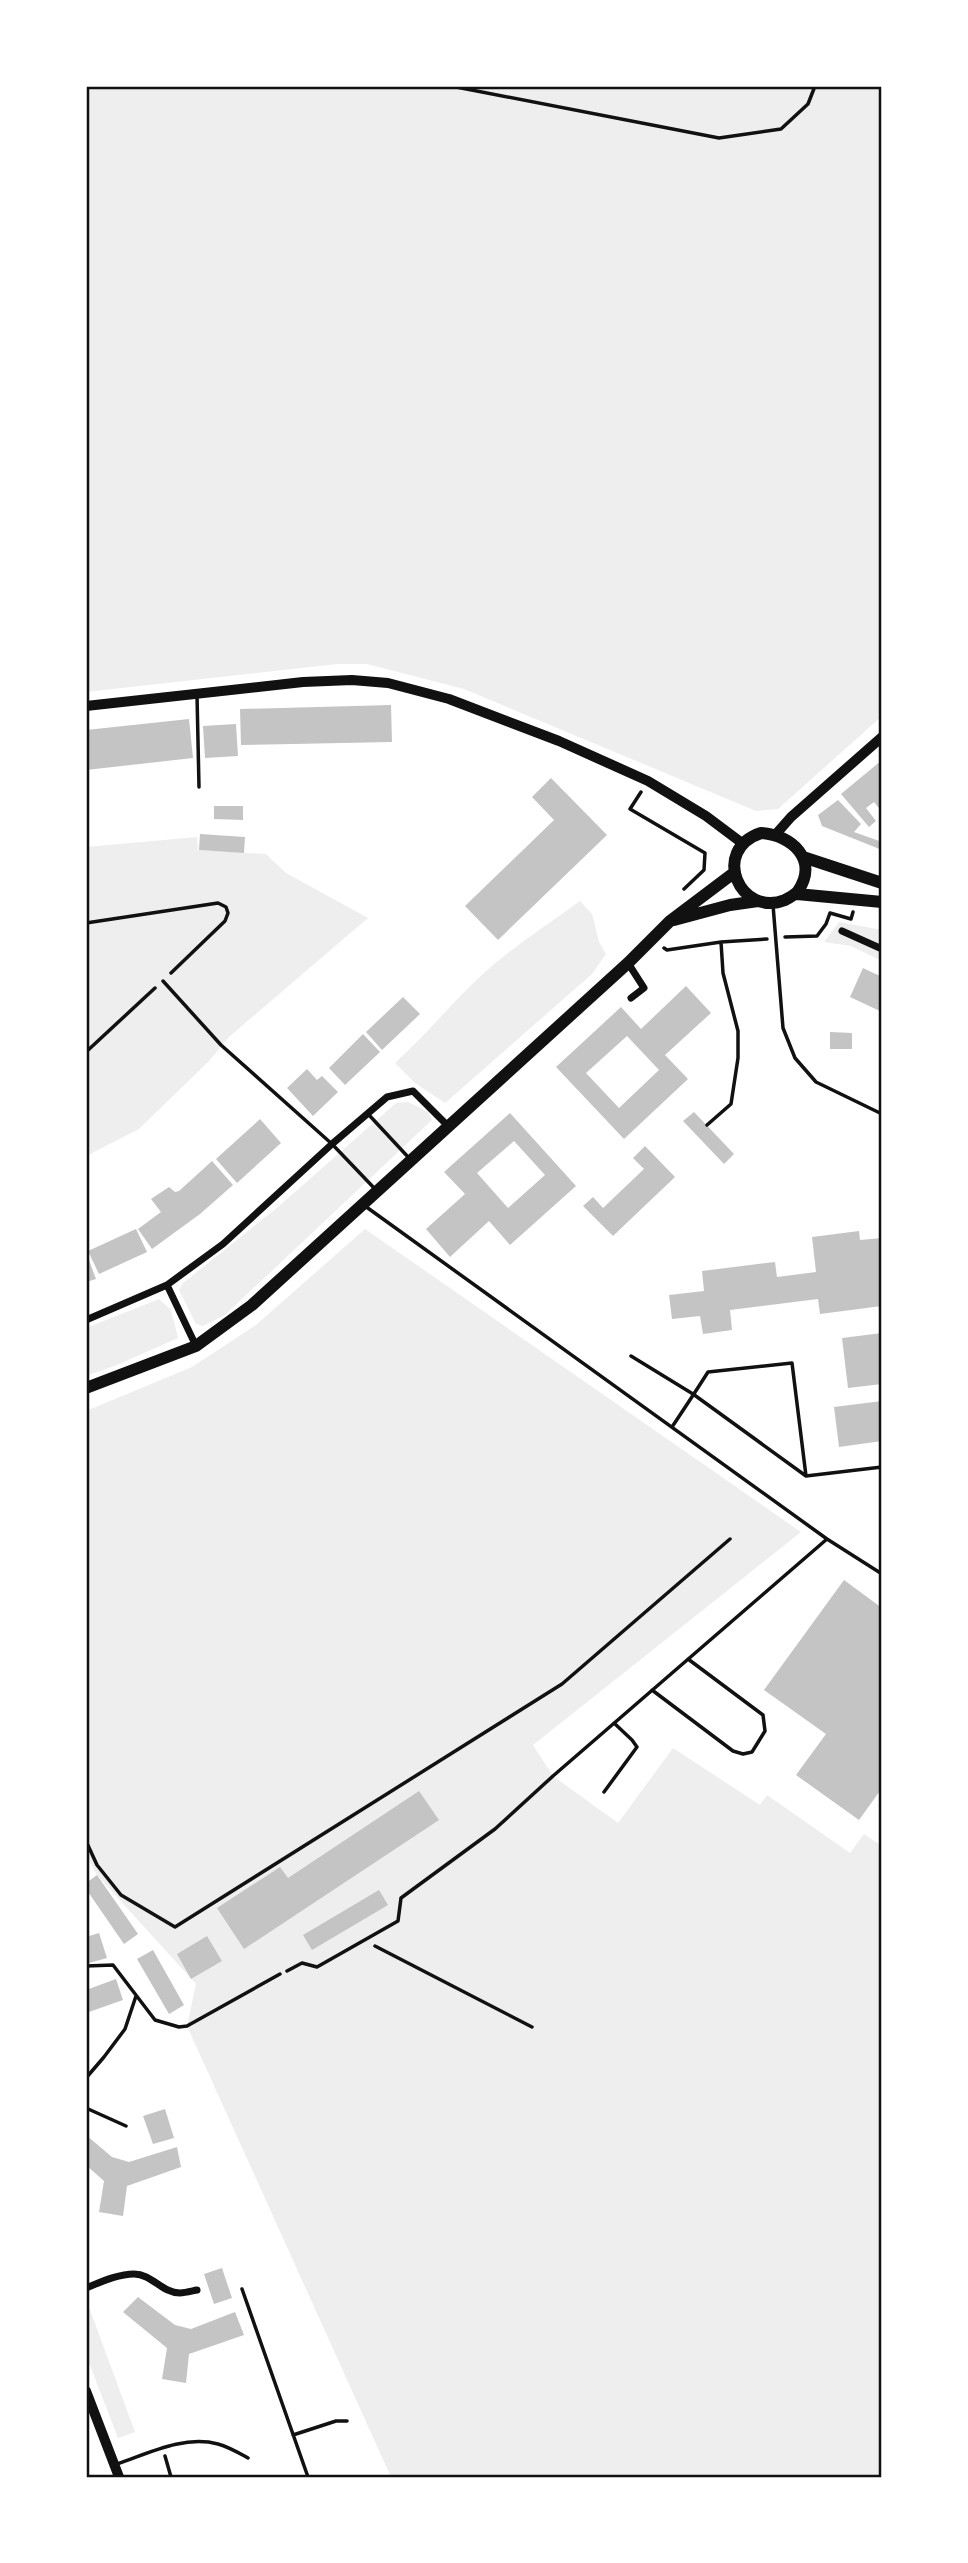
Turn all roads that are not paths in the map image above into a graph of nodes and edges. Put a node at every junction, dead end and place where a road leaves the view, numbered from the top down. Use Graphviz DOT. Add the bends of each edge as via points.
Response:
graph roads {
  1 [pos="197,693"];
  2 [pos="86,706"];
  3 [pos="882,737"];
  4 [pos="199,788"];
  5 [pos="776,834"];
  6 [pos="742,843"];
  7 [pos="803,857"];
  8 [pos="735,872"];
  9 [pos="882,883"];
  10 [pos="797,894"];
  11 [pos="766,902"];
  12 [pos="882,902"];
  13 [pos="670,921"];
  14 [pos="842,931"];
  15 [pos="882,949"];
  16 [pos="628,963"];
  17 [pos="163,981"];
  18 [pos="631,998"];
  19 [pos="368,1113"];
  20 [pos="882,1114"];
  21 [pos="449,1127"];
  22 [pos="332,1144"];
  23 [pos="412,1160"];
  24 [pos="378,1191"];
  25 [pos="363,1205"];
  26 [pos="167,1285"];
  27 [pos="86,1320"];
  28 [pos="196,1346"];
  29 [pos="631,1356"];
  30 [pos="86,1388"];
  31 [pos="694,1394"];
  32 [pos="672,1427"];
  33 [pos="882,1467"];
  34 [pos="806,1476"];
  35 [pos="730,1539"];
  36 [pos="827,1539"];
  37 [pos="882,1574"];
  38 [pos="688,1659"];
  39 [pos="652,1690"];
  40 [pos="614,1723"];
  41 [pos="604,1792"];
  42 [pos="86,1841"];
  43 [pos="287,1971"];
  44 [pos="86,2108"];
  45 [pos="125,2126"];
  46 [pos="86,2288"];
  47 [pos="197,2290"];
  48 [pos="86,2391"];
  49 [pos="248,2458"];
  50 [pos="115,2465"];
  51 [pos="119,2477"];
  1 -- 2 [label="main road"];
  1 -- 4 [label="lane"];
  1 -- 6 [label="main road" via="303,682 388,683 462,704 648,781"];
  3 -- 5 [label="main road"];
  5 -- 6 [label="main road" via="761,833"];
  5 -- 7 [label="main road" via="789,840"];
  6 -- 8 [label="main road"];
  7 -- 9 [label="main road"];
  7 -- 10 [label="main road" via="806,869"];
  8 -- 11 [label="main road" via="748,896"];
  8 -- 13 [label="main road"];
  10 -- 11 [label="main road"];
  10 -- 12 [label="main road"];
  11 -- 13 [label="main road" via="730,905"];
  11 -- 20 [label="lane" via="776,938 783,1028 795,1058 816,1082"];
  13 -- 16 [label="main road"];
  14 -- 15 [label="street"];
  16 -- 18 [label="street" via="644,988"];
  16 -- 21 [label="main road"];
  17 -- 22 [label="lane" via="221,1045"];
  19 -- 21 [label="street" via="387,1097 413,1091"];
  19 -- 22 [label="street"];
  19 -- 23 [label="lane"];
  21 -- 23 [label="main road"];
  22 -- 24 [label="lane"];
  22 -- 26 [label="street" via="223,1244"];
  23 -- 24 [label="main road"];
  24 -- 25 [label="main road"];
  25 -- 28 [label="main road" via="252,1305"];
  25 -- 32 [label="lane"];
  26 -- 27 [label="street"];
  26 -- 28 [label="street"];
  28 -- 30 [label="main road"];
  29 -- 31 [label="lane"];
  31 -- 32 [label="lane"];
  31 -- 34 [label="lane"];
  31 -- 34 [label="lane" via="708,1372 792,1363"];
  32 -- 36 [label="lane"];
  33 -- 34 [label="lane"];
  35 -- 42 [label="lane" via="562,1684 175,1927 121,1895 97,1865"];
  36 -- 37 [label="lane"];
  36 -- 38 [label="lane"];
  38 -- 39 [label="lane"];
  38 -- 39 [label="lane" via="763,1715 765,1731 752,1752 733,1751"];
  39 -- 40 [label="lane"];
  40 -- 41 [label="lane" via="637,1747"];
  40 -- 43 [label="lane" via="495,1829 401,1898 398,1920 317,1967 302,1963"];
  44 -- 45 [label="lane"];
  46 -- 47 [label="street" via="136,2274 167,2290"];
  48 -- 50 [label="street"];
  49 -- 50 [label="lane" via="201,2441 179,2443"];
  50 -- 51 [label="street"];
}
